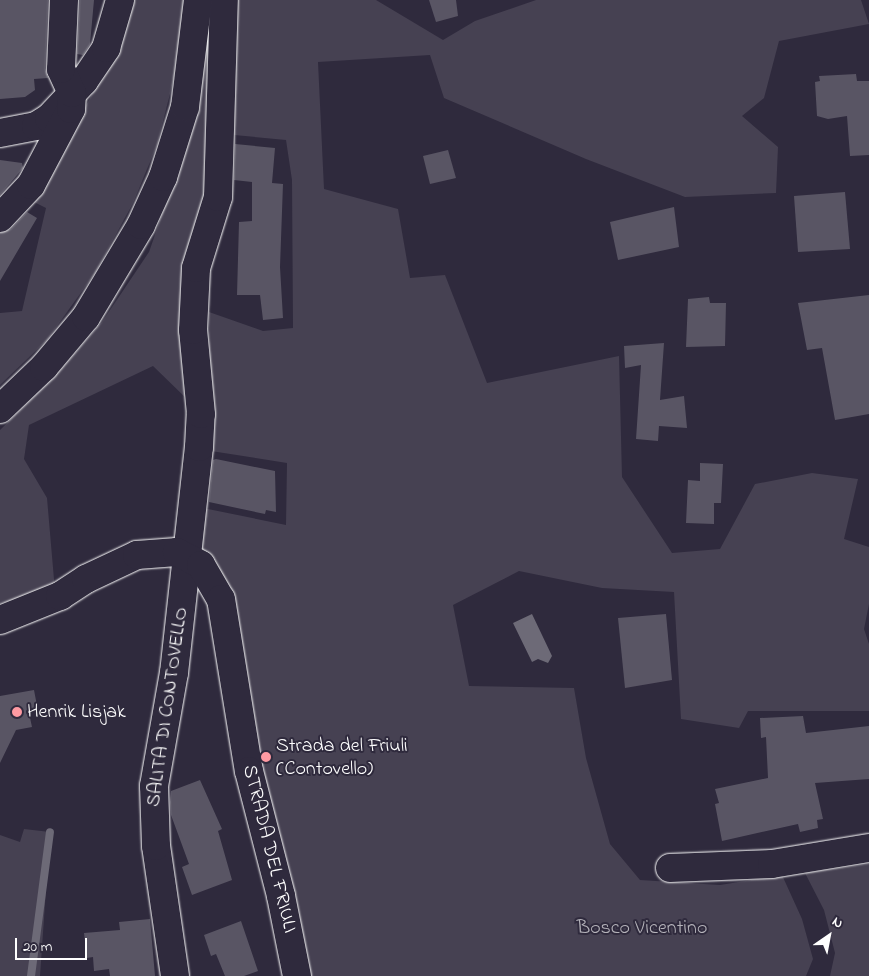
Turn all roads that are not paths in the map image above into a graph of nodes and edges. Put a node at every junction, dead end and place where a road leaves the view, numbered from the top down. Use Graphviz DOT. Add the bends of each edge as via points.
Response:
graph roads {
  1 [pos="64,0"];
  2 [pos="120,0"];
  3 [pos="198,0"];
  4 [pos="224,0"];
  5 [pos="72,93"];
  6 [pos="0,133"];
  7 [pos="0,218"];
  8 [pos="0,409"];
  9 [pos="187,557"];
  10 [pos="0,620"];
  11 [pos="869,848"];
  12 [pos="670,868"];
  13 [pos="175,976"];
  14 [pos="297,976"];
  1 -- 5 [label="street" via="61,69"];
  2 -- 5 [label="street" via="106,48"];
  3 -- 8 [label="street" via="185,107 163,177 141,225 86,317 44,367"];
  4 -- 9 [label="street, SALITA DI CONTOVELLO" via="218,197 196,268 193,330 201,414"];
  5 -- 6 [label="street" via="36,126"];
  5 -- 7 [label="street" via="71,109 42,168 19,201"];
  9 -- 10 [label="street" via="162,552 137,555 86,579 60,596"];
  9 -- 13 [label="street, SALITA DI CONTOVELLO" via="153,812"];
  9 -- 14 [label="street, STRADA DEL FRIULI" via="201,565 221,599 249,771 283,904"];
  11 -- 12 [label="street" via="772,864"];
}
